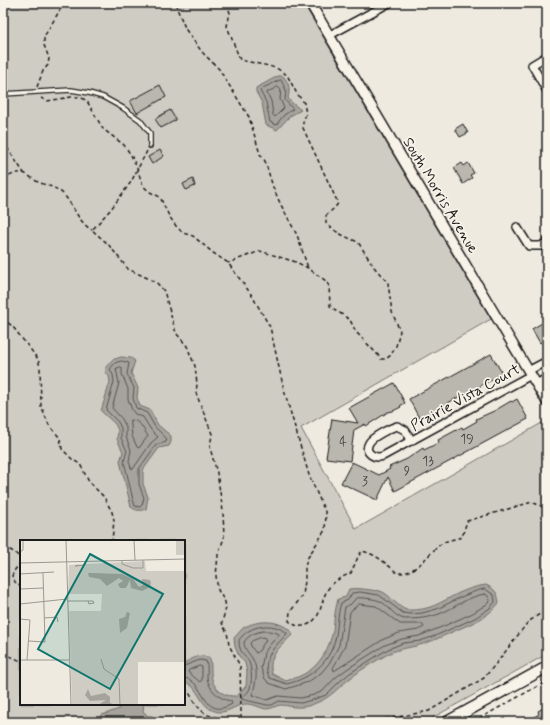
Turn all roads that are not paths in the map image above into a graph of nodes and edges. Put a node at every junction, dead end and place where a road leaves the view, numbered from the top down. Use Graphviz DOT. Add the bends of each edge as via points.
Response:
graph roads {
  1 [pos="310,3"];
  2 [pos="385,4"];
  3 [pos="330,35"];
  4 [pos="547,56"];
  5 [pos="547,91"];
  6 [pos="3,94"];
  7 [pos="150,146"];
  8 [pos="518,227"];
  9 [pos="547,242"];
  10 [pos="547,361"];
  11 [pos="530,373"];
  12 [pos="547,378"];
  13 [pos="536,384"];
  14 [pos="547,402"];
  15 [pos="412,441"];
  16 [pos="547,667"];
  17 [pos="446,722"];
  1 -- 3 [label="street, South Morris Avenue"];
  2 -- 3 [label="street"];
  3 -- 11 [label="street, South Morris Avenue"];
  4 -- 5 [label="street" via="532,65"];
  6 -- 7 [label="lane" via="71,90 89,93 123,108 140,120 150,133"];
  8 -- 9 [label="street" via="529,246 541,246"];
  10 -- 11 [label="street, Prairie Vista Court"];
  11 -- 13 [label="street, South Morris Avenue"];
  11 -- 15 [label="street, Prairie Vista Court"];
  12 -- 13 [label="street"];
  13 -- 14 [label="street, South Morris Avenue"];
  15 -- 15 [label="street, Prairie Vista Court" via="378,458 370,454 367,446 372,439 396,426 405,430"];
  16 -- 17 [label="main road"];
}
